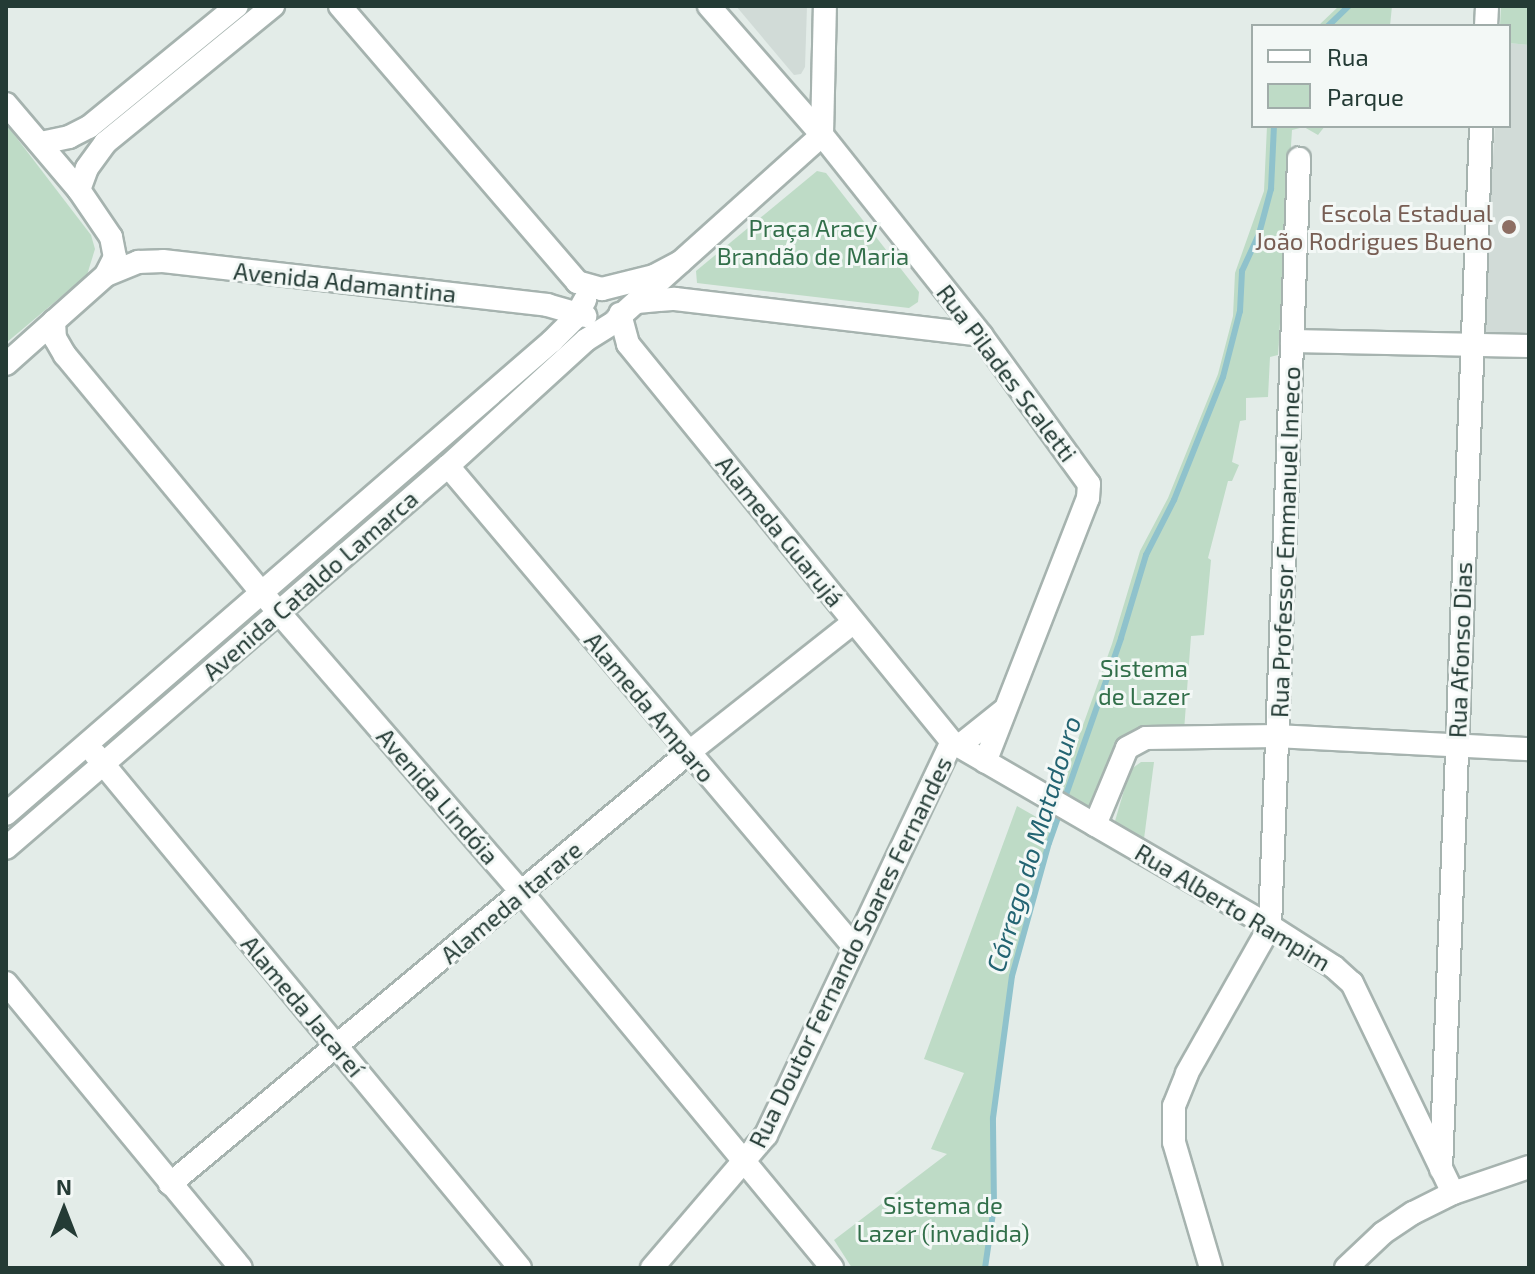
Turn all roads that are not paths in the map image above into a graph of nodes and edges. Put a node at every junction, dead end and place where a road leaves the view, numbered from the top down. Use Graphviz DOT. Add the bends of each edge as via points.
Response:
graph roads {
  1 [pos="237,6"];
  2 [pos="273,6"];
  3 [pos="340,6"];
  4 [pos="709,6"];
  5 [pos="825,6"];
  6 [pos="824,65"];
  7 [pos="784,91"];
  8 [pos="7,104"];
  9 [pos="1481,128"];
  10 [pos="822,135"];
  11 [pos="41,143"];
  12 [pos="1299,159"];
  13 [pos="79,190"];
  14 [pos="680,262"];
  15 [pos="106,275"];
  16 [pos="952,298"];
  17 [pos="588,304"];
  18 [pos="621,315"];
  19 [pos="54,321"];
  20 [pos="932,329"];
  21 [pos="981,335"];
  22 [pos="1292,341"];
  23 [pos="1472,344"];
  24 [pos="1529,346"];
  25 [pos="6,364"];
  26 [pos="448,466"];
  27 [pos="263,594"];
  28 [pos="279,612"];
  29 [pos="854,622"];
  30 [pos="1007,708"];
  31 [pos="1277,736"];
  32 [pos="87,744"];
  33 [pos="955,744"];
  34 [pos="1457,747"];
  35 [pos="1529,749"];
  36 [pos="688,753"];
  37 [pos="985,762"];
  38 [pos="104,763"];
  39 [pos="6,814"];
  40 [pos="1089,821"];
  41 [pos="6,848"];
  42 [pos="523,894"];
  43 [pos="1270,926"];
  44 [pos="854,947"];
  45 [pos="6,983"];
  46 [pos="336,1046"];
  47 [pos="746,1162"];
  48 [pos="1529,1167"];
  49 [pos="170,1184"];
  50 [pos="1447,1184"];
  51 [pos="241,1268"];
  52 [pos="520,1268"];
  53 [pos="652,1268"];
  54 [pos="832,1268"];
  55 [pos="1211,1268"];
  56 [pos="1346,1268"];
  1 -- 11 [label="street" via="89,127"];
  2 -- 13 [label="street" via="105,143"];
  3 -- 17 [label="street" via="572,278"];
  4 -- 7 [label="street, Rua Pilades Scaletti"];
  5 -- 6 [label="street"];
  6 -- 7 [label="street" via="808,89"];
  6 -- 10 [label="street"];
  7 -- 10 [label="street, Rua Pilades Scaletti"];
  8 -- 11 [label="street"];
  9 -- 23 [label="street, Rua Afonso Dias"];
  10 -- 14 [label="street, Avenida Cataldo Lamarca"];
  10 -- 16 [label="street, Rua Pilades Scaletti"];
  11 -- 13 [label="street"];
  12 -- 22 [label="street, Rua Professor Emmanuel Inneco"];
  13 -- 15 [label="street" via="111,237 115,257"];
  14 -- 17 [label="street, Avenida Cataldo Lamarca"];
  14 -- 18 [label="street, Avenida Cataldo Lamarca"];
  15 -- 17 [label="street, Avenida Adamantina" via="138,262 163,261 547,305"];
  15 -- 19 [label="street"];
  16 -- 20 [label="street" via="952,315"];
  16 -- 21 [label="street, Rua Pilades Scaletti"];
  17 -- 18 [label="street, Alameda Guarujá" via="617,297"];
  17 -- 18 [label="street" via="600,327"];
  17 -- 27 [label="street, Avenida Cataldo Lamarca"];
  18 -- 20 [label="street" via="675,299"];
  18 -- 26 [label="street, Avenida Cataldo Lamarca" via="586,340"];
  18 -- 29 [label="street, Alameda Guarujá" via="628,344"];
  19 -- 25 [label="street"];
  19 -- 27 [label="street, Avenida Lindóia" via="55,338 65,355"];
  20 -- 21 [label="street"];
  21 -- 30 [label="street, Rua Pilades Scaletti" via="1089,484"];
  22 -- 23 [label="street"];
  22 -- 31 [label="street, Rua Professor Emmanuel Inneco"];
  23 -- 24 [label="street"];
  23 -- 34 [label="street, Rua Afonso Dias"];
  26 -- 28 [label="street, Avenida Cataldo Lamarca"];
  26 -- 36 [label="street, Alameda Amparo"];
  27 -- 28 [label="street, Avenida Lindóia"];
  27 -- 32 [label="street, Avenida Cataldo Lamarca"];
  28 -- 38 [label="street, Avenida Cataldo Lamarca"];
  28 -- 42 [label="street, Avenida Lindóia"];
  29 -- 33 [label="street, Alameda Guarujá"];
  29 -- 36 [label="street, Alameda Itarare"];
  30 -- 33 [label="street"];
  30 -- 37 [label="street, Rua Pilades Scaletti"];
  31 -- 34 [label="street"];
  31 -- 40 [label="street" via="1135,741"];
  31 -- 43 [label="street, Rua Professor Emmanuel Inneco"];
  32 -- 38 [label="street, Alameda Jacareí"];
  32 -- 39 [label="street, Avenida Cataldo Lamarca"];
  33 -- 37 [label="street, Rua Alberto Rampim"];
  33 -- 44 [label="street, Rua Doutor Fernando Soares Fernandes"];
  34 -- 35 [label="street"];
  34 -- 50 [label="street, Rua Afonso Dias"];
  36 -- 42 [label="street, Alameda Itarare"];
  36 -- 44 [label="street, Alameda Amparo"];
  37 -- 40 [label="street, Rua Alberto Rampim"];
  38 -- 41 [label="street, Avenida Cataldo Lamarca"];
  38 -- 46 [label="street, Alameda Jacareí"];
  40 -- 43 [label="street, Rua Alberto Rampim"];
  42 -- 46 [label="street, Alameda Itarare"];
  42 -- 47 [label="street, Avenida Lindóia"];
  43 -- 50 [label="street, Rua Alberto Rampim" via="1352,983"];
  43 -- 55 [label="street" via="1187,1073 1174,1106 1174,1142"];
  44 -- 47 [label="street, Rua Doutor Fernando Soares Fernandes" via="780,1107"];
  45 -- 49 [label="street"];
  46 -- 49 [label="street, Alameda Itarare"];
  46 -- 52 [label="street, Alameda Jacareí"];
  47 -- 53 [label="street, Rua Doutor Fernando Soares Fernandes"];
  47 -- 54 [label="street, Avenida Lindóia"];
  48 -- 50 [label="street"];
  49 -- 51 [label="street"];
  50 -- 56 [label="street"];
}
